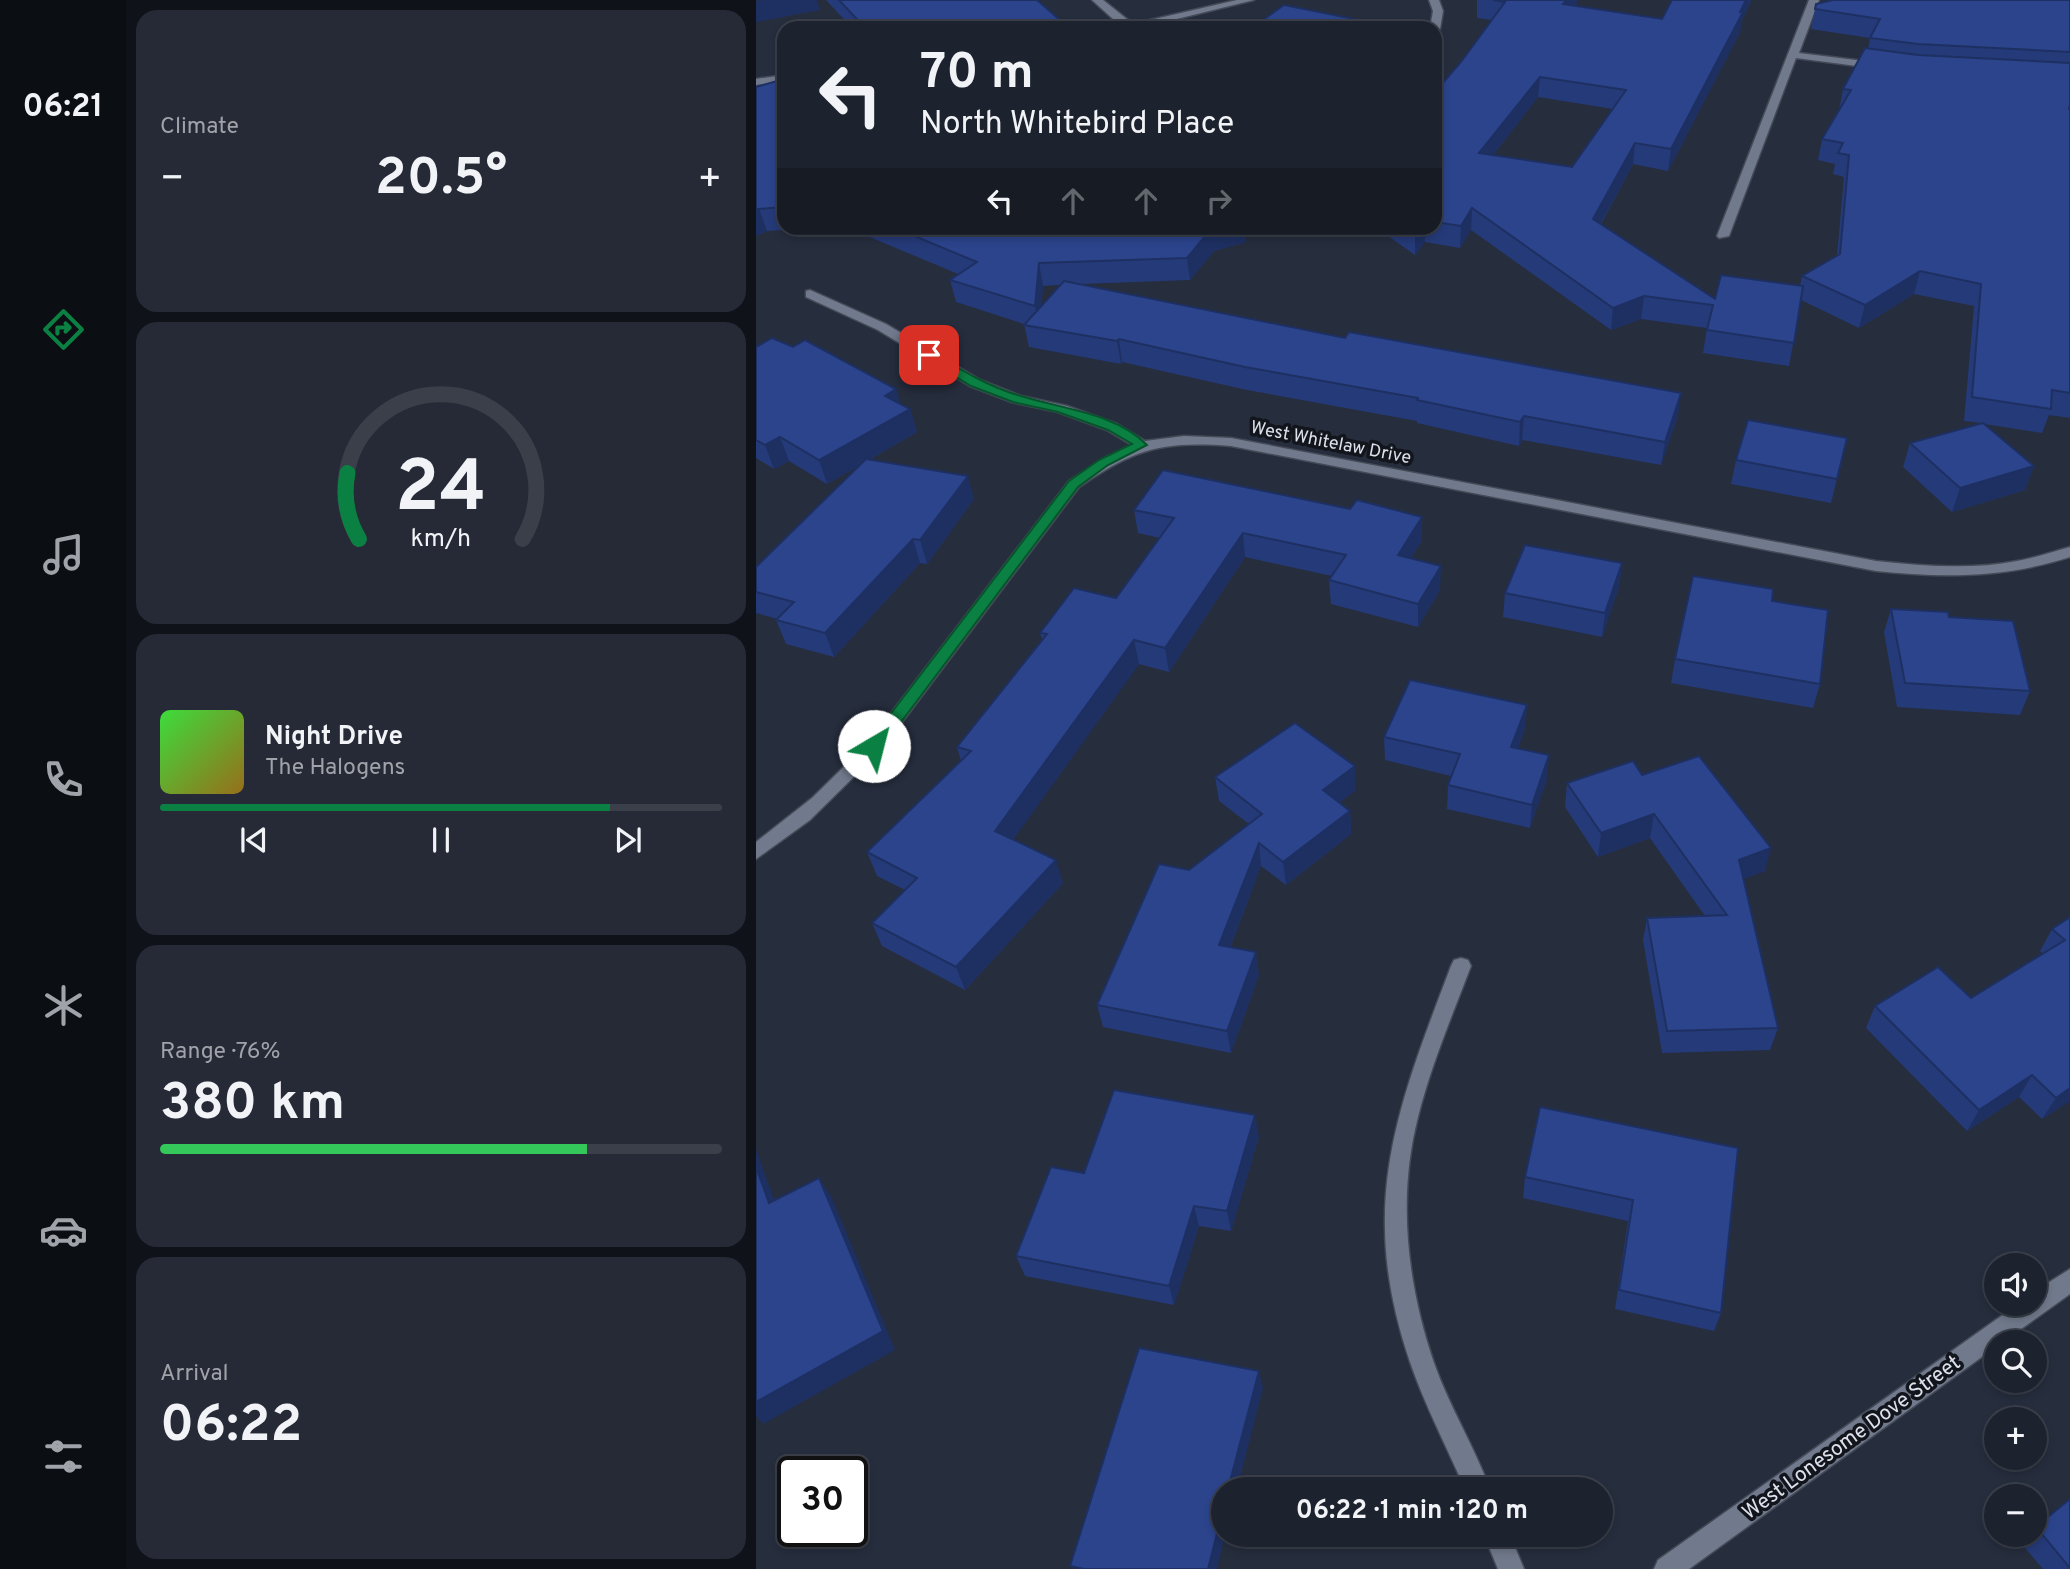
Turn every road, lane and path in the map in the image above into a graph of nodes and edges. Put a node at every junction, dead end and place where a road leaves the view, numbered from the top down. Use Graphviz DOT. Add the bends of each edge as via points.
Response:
graph roads {
  1 [pos="1097,0"];
  2 [pos="1249,0"];
  3 [pos="1434,0"];
  4 [pos="1814,0"];
  5 [pos="1122,21"];
  6 [pos="1160,21"];
  7 [pos="1436,21"];
  8 [pos="1793,55"];
  9 [pos="1890,67"];
  10 [pos="777,79"];
  11 [pos="756,82"];
  12 [pos="1723,236"];
  13 [pos="810,294"];
  14 [pos="1141,445"];
  15 [pos="2070,552"];
  16 [pos="756,852"];
  17 [pos="1461,965"];
  18 [pos="2070,1280"];
  19 [pos="1473,1477"];
  20 [pos="1502,1547"];
  21 [pos="1511,1569"];
  22 [pos="1667,1569"];
  1 -- 5 [label="street"];
  2 -- 6 [label="street"];
  3 -- 7 [label="street"];
  4 -- 8 [label="street"];
  8 -- 9 [label="street"];
  8 -- 12 [label="street"];
  10 -- 11 [label="street"];
  13 -- 14 [label="street" via="882,327 975,383 1112,427"];
  14 -- 15 [label="street, West Whitelaw Drive" via="1185,438 1231,442 1904,570 2007,569"];
  14 -- 16 [label="street, West Whitelaw Drive" via="1074,484 874,746 838,787"];
  17 -- 19 [label="street" via="1402,1142 1395,1212 1402,1287 1422,1363"];
  18 -- 22 [label="street, West Lonesome Dove Street"];
  20 -- 21 [label="street"];
}
